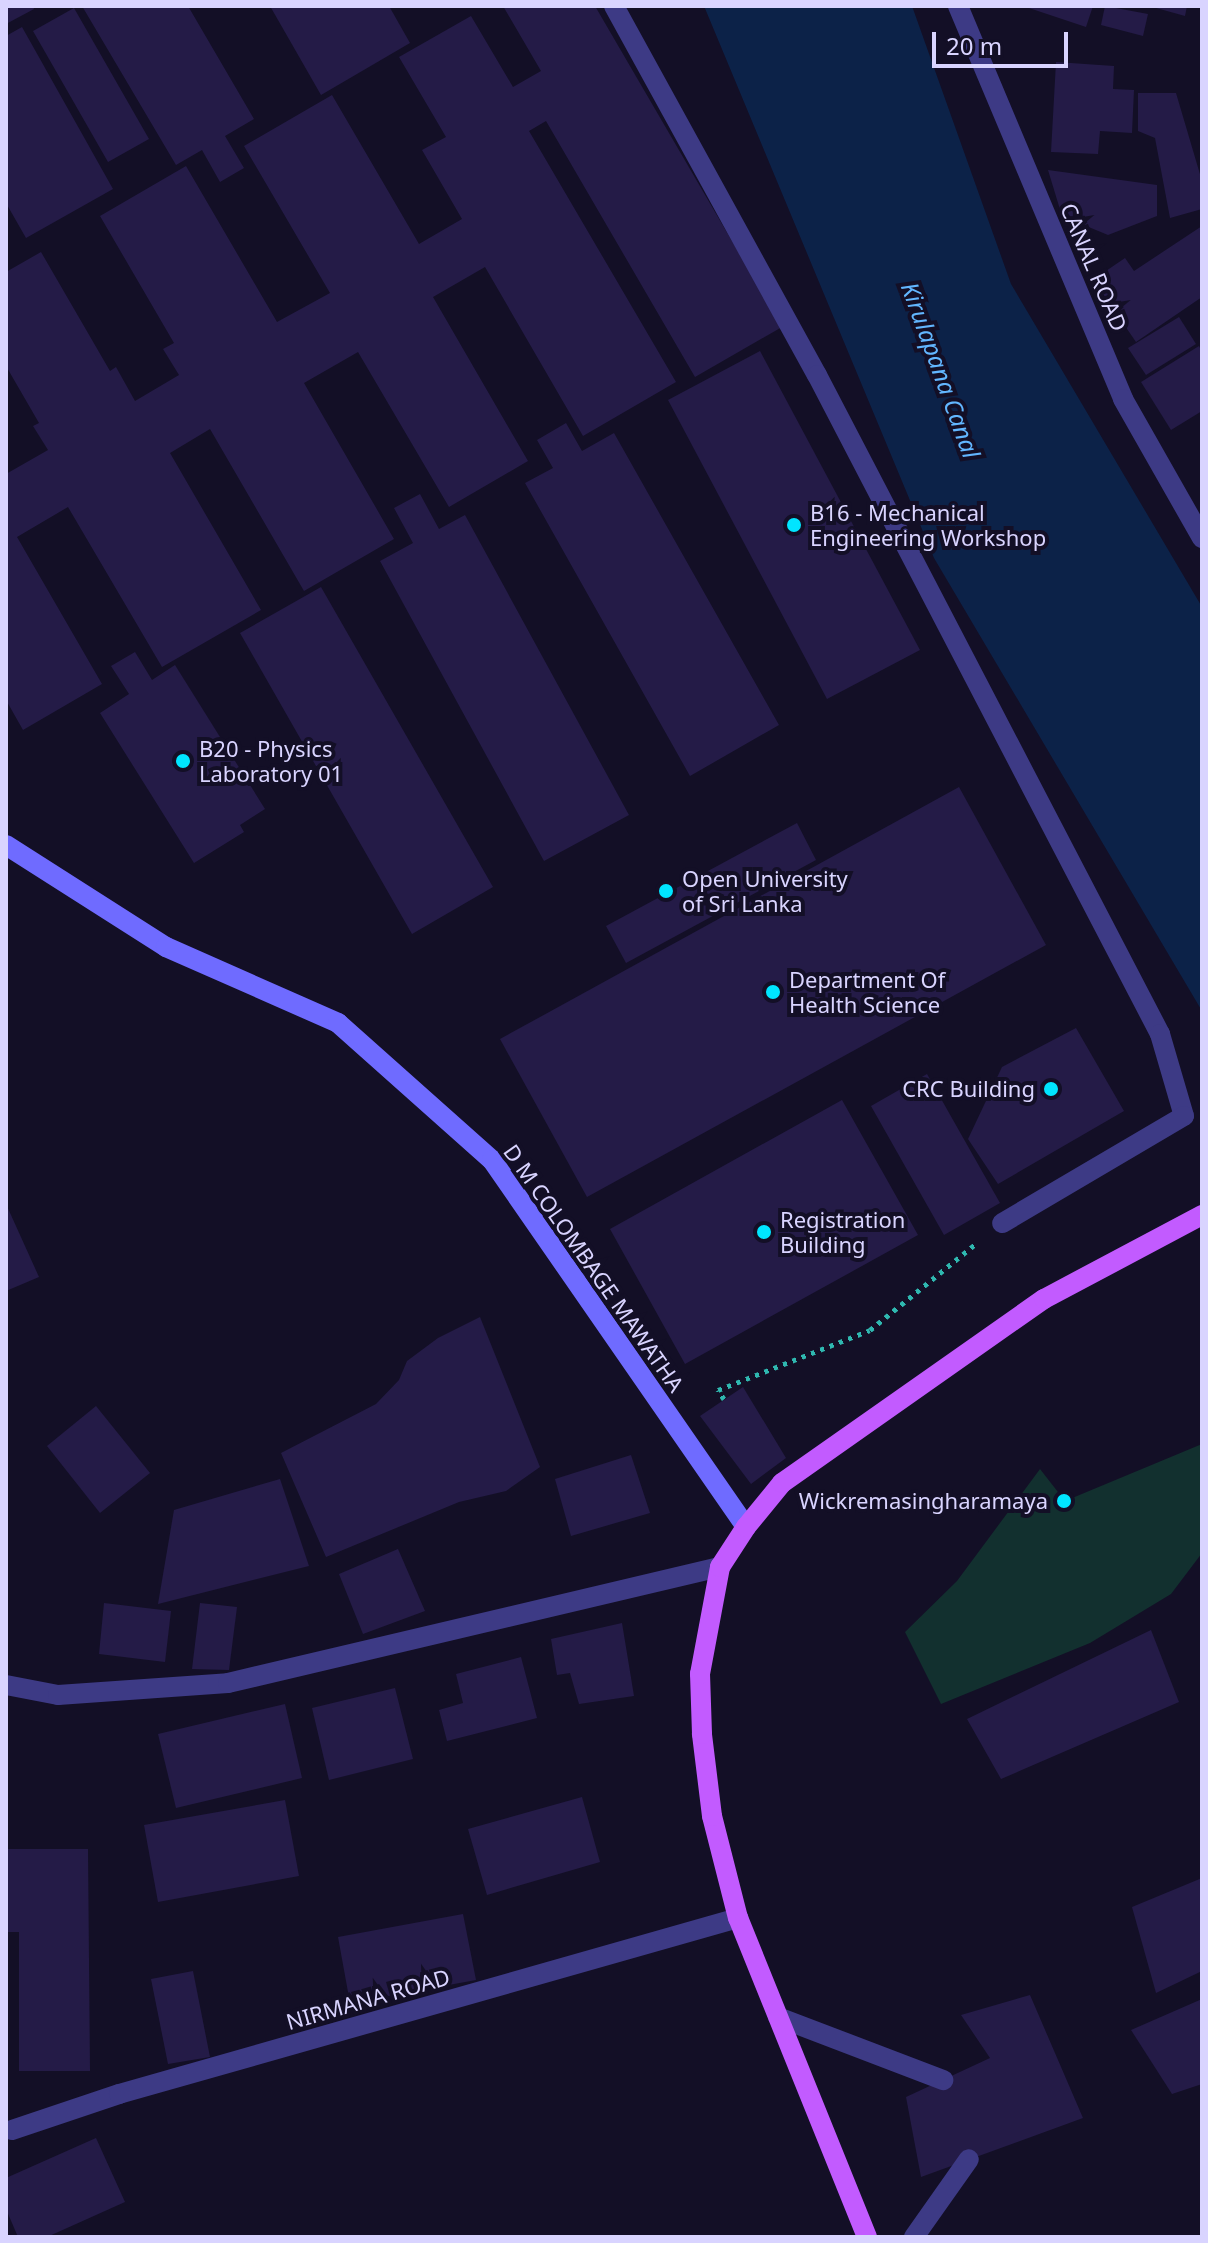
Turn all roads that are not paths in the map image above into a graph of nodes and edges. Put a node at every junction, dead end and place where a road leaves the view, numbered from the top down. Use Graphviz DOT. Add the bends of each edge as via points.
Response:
graph roads {
  1 [pos="614,6"];
  2 [pos="958,6"];
  3 [pos="1202,538"];
  4 [pos="6,845"];
  5 [pos="1202,1215"];
  6 [pos="1002,1223"];
  7 [pos="746,1527"];
  8 [pos="720,1567"];
  9 [pos="6,1685"];
  10 [pos="738,1918"];
  11 [pos="778,2017"];
  12 [pos="943,2080"];
  13 [pos="12,2130"];
  14 [pos="969,2159"];
  15 [pos="867,2237"];
  16 [pos="914,2237"];
  1 -- 6 [label="street" via="817,375 1160,1034 1184,1116"];
  2 -- 3 [label="street, CANAL ROAD" via="1123,399"];
  4 -- 7 [label="street, D M COLOMBAGE MAWATHA" via="166,947 338,1023 492,1160"];
  5 -- 7 [label="main road" via="1022,1314 782,1483"];
  7 -- 8 [label="main road"];
  8 -- 9 [label="street" via="228,1683 58,1695"];
  8 -- 10 [label="main road" via="700,1674 702,1734 712,1816"];
  10 -- 11 [label="main road"];
  10 -- 13 [label="street, NIRMANA ROAD" via="119,2094"];
  11 -- 12 [label="street"];
  11 -- 15 [label="main road"];
  14 -- 16 [label="street"];
}
